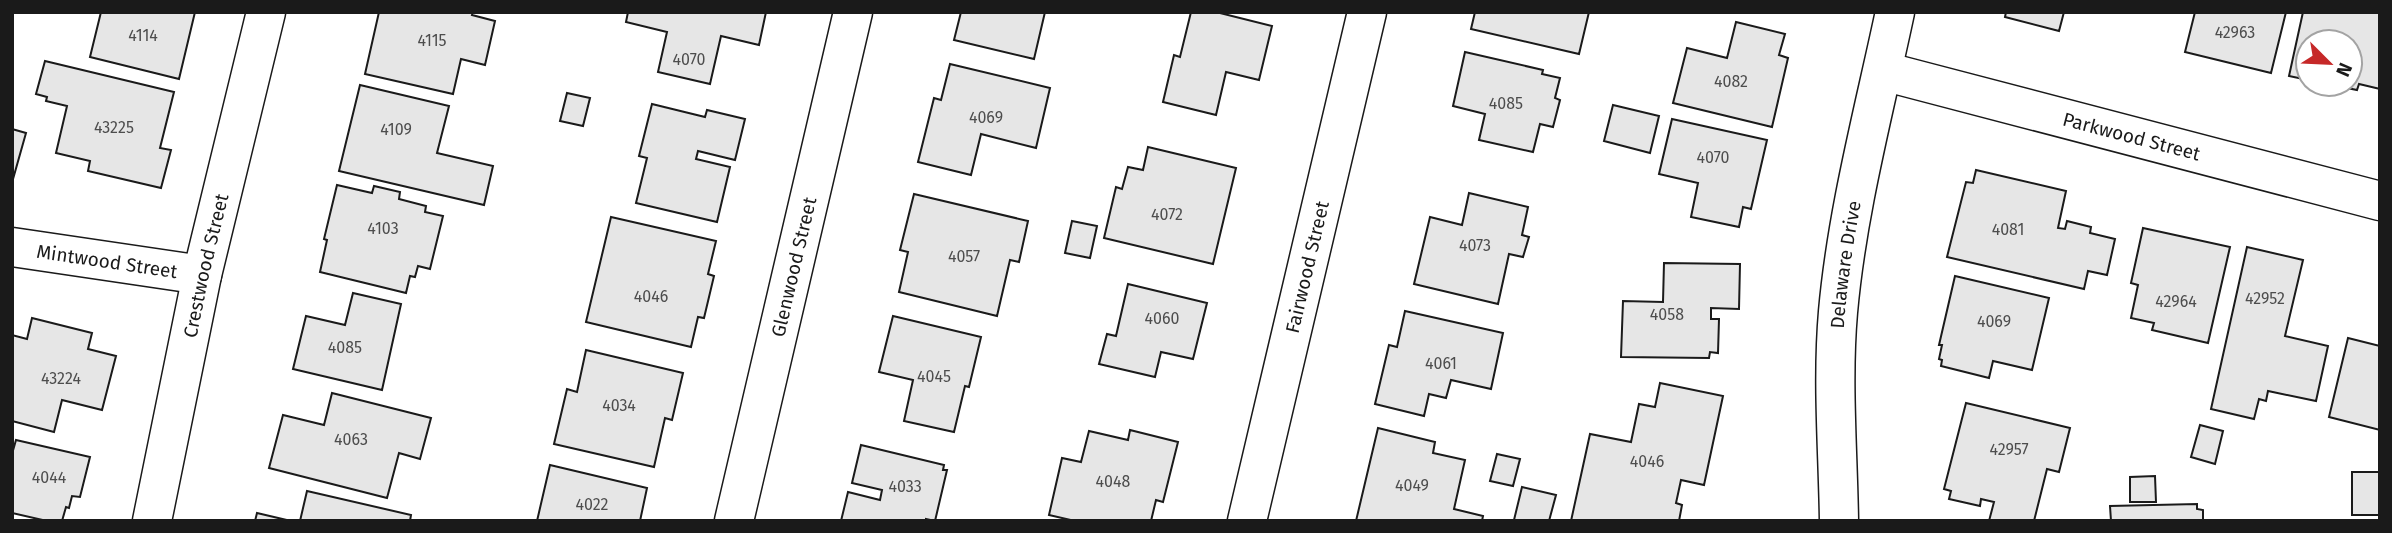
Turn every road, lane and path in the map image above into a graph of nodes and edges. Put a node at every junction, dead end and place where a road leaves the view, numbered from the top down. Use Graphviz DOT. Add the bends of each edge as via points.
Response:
graph roads {
  1 [pos="266,12"];
  2 [pos="853,12"];
  3 [pos="1367,12"];
  4 [pos="1895,12"];
  5 [pos="1883,71"];
  6 [pos="2380,201"];
  7 [pos="12,247"];
  8 [pos="202,275"];
  9 [pos="152,521"];
  10 [pos="734,521"];
  11 [pos="1247,521"];
  12 [pos="1839,521"];
  1 -- 8 [label="street, Crestwood Street"];
  2 -- 10 [label="street, Glenwood Street"];
  3 -- 11 [label="street, Fairwood Street"];
  4 -- 5 [label="street, Delaware Drive"];
  5 -- 6 [label="street, Parkwood Street"];
  5 -- 12 [label="street, Delaware Drive" via="1846,243 1838,314"];
  7 -- 8 [label="street, Mintwood Street"];
  8 -- 9 [label="street, Crestwood Street"];
}
